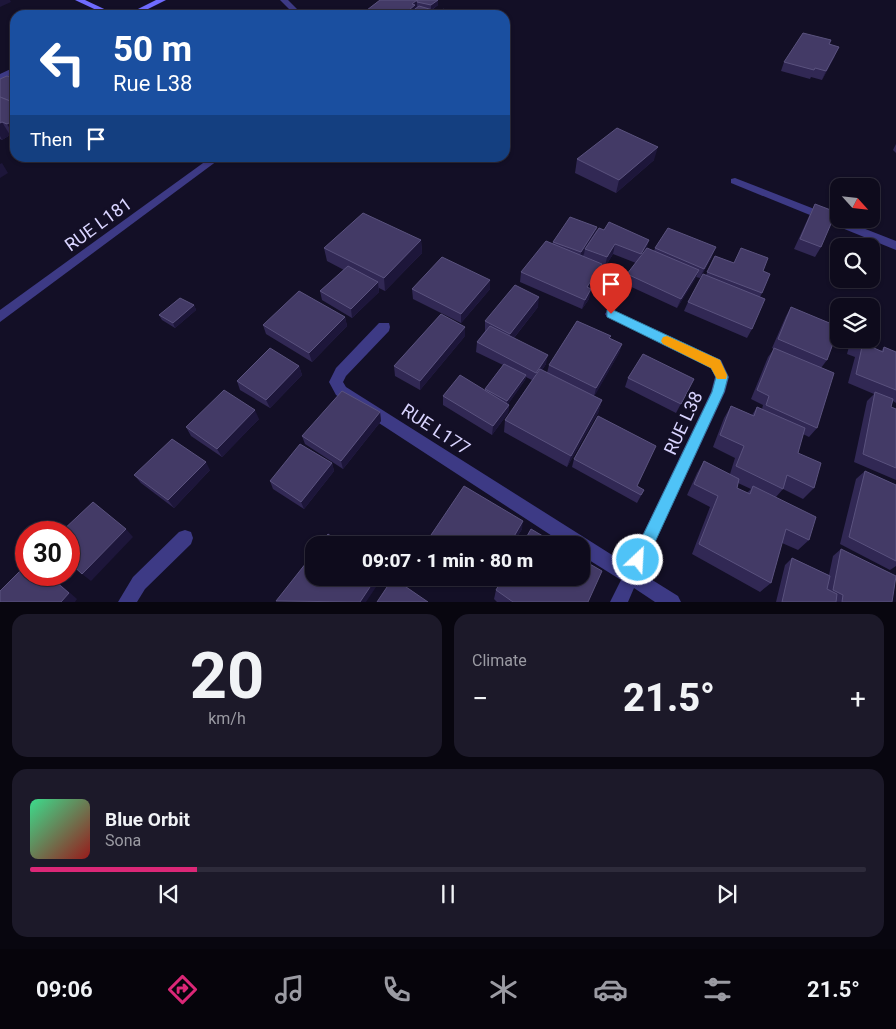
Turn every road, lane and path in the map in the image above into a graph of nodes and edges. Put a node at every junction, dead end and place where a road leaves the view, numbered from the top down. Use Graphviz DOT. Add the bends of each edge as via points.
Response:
graph roads {
  1 [pos="79,0"];
  2 [pos="162,0"];
  3 [pos="284,0"];
  4 [pos="102,10"];
  5 [pos="141,10"];
  6 [pos="294,10"];
  7 [pos="211,162"];
  8 [pos="735,182"];
  9 [pos="896,246"];
  10 [pos="611,314"];
  11 [pos="0,317"];
  12 [pos="384,326"];
  13 [pos="567,536"];
  14 [pos="185,538"];
  15 [pos="590,551"];
  16 [pos="630,577"];
  17 [pos="127,602"];
  18 [pos="618,602"];
  19 [pos="672,602"];
  1 -- 4 [label="street"];
  2 -- 5 [label="street"];
  3 -- 6 [label="street"];
  7 -- 11 [label="street, RUE L181"];
  8 -- 9 [label="street"];
  10 -- 16 [label="street, RUE L38" via="716,364 722,377 718,392"];
  12 -- 13 [label="street, RUE L177" via="342,372 336,382 341,391"];
  14 -- 17 [label="street" via="139,583"];
  15 -- 16 [label="street, RUE L177"];
  16 -- 18 [label="street, RUE L38"];
  16 -- 19 [label="street, RUE L177"];
}
